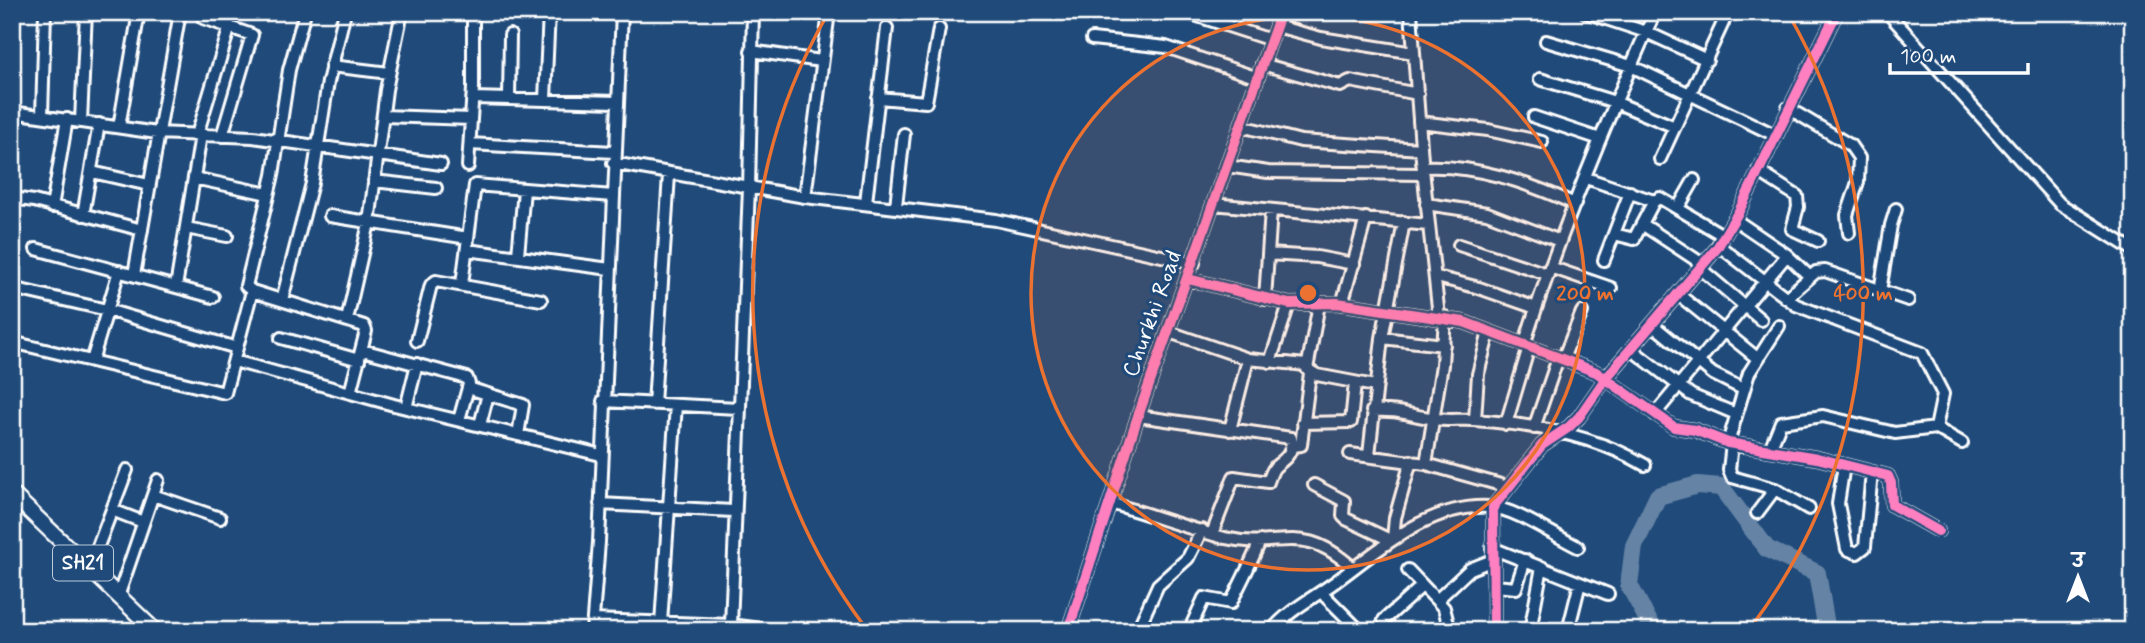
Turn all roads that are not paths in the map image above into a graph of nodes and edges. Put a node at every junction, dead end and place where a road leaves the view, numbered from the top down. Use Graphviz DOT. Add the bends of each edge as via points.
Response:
graph roads {
  1 [pos="45,12"];
  2 [pos="86,12"];
  3 [pos="139,12"];
  4 [pos="180,12"];
  5 [pos="305,12"];
  6 [pos="345,12"];
  7 [pos="402,12"];
  8 [pos="473,12"];
  9 [pos="550,12"];
  10 [pos="622,12"];
  11 [pos="753,12"];
  12 [pos="829,12"];
  13 [pos="1185,12"];
  14 [pos="1281,12"];
  15 [pos="1411,12"];
  16 [pos="1585,12"];
  17 [pos="1655,12"];
  18 [pos="1728,12"];
  19 [pos="1837,12"];
  20 [pos="1887,12"];
  21 [pos="203,18"];
  22 [pos="230,26"];
  23 [pos="1276,26"];
  24 [pos="887,28"];
  25 [pos="939,29"];
  26 [pos="1646,32"];
  27 [pos="510,35"];
  28 [pos="1092,39"];
  29 [pos="1271,40"];
  30 [pos="1546,41"];
  31 [pos="751,51"];
  32 [pos="1415,53"];
  33 [pos="1707,60"];
  34 [pos="821,61"];
  35 [pos="1262,64"];
  36 [pos="331,66"];
  37 [pos="1631,66"];
  38 [pos="389,73"];
  39 [pos="1258,78"];
  40 [pos="1540,79"];
  41 [pos="1418,93"];
  42 [pos="1691,95"];
  43 [pos="473,98"];
  44 [pos="878,98"];
  45 [pos="509,99"];
  46 [pos="545,99"];
  47 [pos="617,102"];
  48 [pos="1615,102"];
  49 [pos="1788,108"];
  50 [pos="12,112"];
  51 [pos="42,116"];
  52 [pos="383,116"];
  53 [pos="1534,117"];
  54 [pos="471,119"];
  55 [pos="67,120"];
  56 [pos="81,121"];
  57 [pos="1419,122"];
  58 [pos="99,124"];
  59 [pos="1241,126"];
  60 [pos="119,127"];
  61 [pos="1675,127"];
  62 [pos="157,133"];
  63 [pos="904,134"];
  64 [pos="199,135"];
  65 [pos="1775,135"];
  66 [pos="222,136"];
  67 [pos="1600,139"];
  68 [pos="279,141"];
  69 [pos="1542,142"];
  70 [pos="470,144"];
  71 [pos="318,148"];
  72 [pos="1421,149"];
  73 [pos="377,156"];
  74 [pos="614,157"];
  75 [pos="1660,159"];
  76 [pos="441,164"];
  77 [pos="468,166"];
  78 [pos="1227,166"];
  79 [pos="1423,170"];
  80 [pos="1758,171"];
  81 [pos="92,172"];
  82 [pos="669,175"];
  83 [pos="194,178"];
  84 [pos="1586,178"];
  85 [pos="1694,180"];
  86 [pos="374,181"];
  87 [pos="149,185"];
  88 [pos="436,188"];
  89 [pos="749,188"];
  90 [pos="524,190"];
  91 [pos="1630,192"];
  92 [pos="268,194"];
  93 [pos="612,196"];
  94 [pos="805,197"];
  95 [pos="12,198"];
  96 [pos="1654,201"];
  97 [pos="866,202"];
  98 [pos="1213,204"];
  99 [pos="1426,204"];
  100 [pos="1575,204"];
  101 [pos="52,206"];
  102 [pos="896,206"];
  103 [pos="1678,208"];
  104 [pos="1896,209"];
  105 [pos="1271,210"];
  106 [pos="83,215"];
  107 [pos="330,216"];
  108 [pos="1366,218"];
  109 [pos="1734,219"];
  110 [pos="1404,222"];
  111 [pos="369,223"];
  112 [pos="1642,224"];
  113 [pos="1428,225"];
  114 [pos="186,228"];
  115 [pos="142,230"];
  116 [pos="1849,233"];
  117 [pos="1614,234"];
  118 [pos="227,236"];
  119 [pos="1560,241"];
  120 [pos="1721,241"];
  121 [pos="1818,241"];
  122 [pos="468,244"];
  123 [pos="1460,246"];
  124 [pos="36,249"];
  125 [pos="2133,250"];
  126 [pos="1268,254"];
  127 [pos="1787,255"];
  128 [pos="518,256"];
  129 [pos="1604,260"];
  130 [pos="1194,263"];
  131 [pos="1354,264"];
  132 [pos="1702,267"];
  133 [pos="610,269"];
  134 [pos="1549,270"];
  135 [pos="119,271"];
  136 [pos="134,275"];
  137 [pos="1437,277"];
  138 [pos="1810,277"];
  139 [pos="1188,279"];
  140 [pos="1765,281"];
  141 [pos="462,284"];
  142 [pos="176,287"];
  143 [pos="12,288"];
  144 [pos="1611,288"];
  145 [pos="251,291"];
  146 [pos="1880,291"];
  147 [pos="1679,295"];
  148 [pos="213,297"];
  149 [pos="1786,298"];
  150 [pos="1265,299"];
  151 [pos="282,300"];
  152 [pos="541,300"];
  153 [pos="1908,300"];
  154 [pos="1289,304"];
  155 [pos="1319,304"];
  156 [pos="1342,304"];
  157 [pos="1744,305"];
  158 [pos="1536,309"];
  159 [pos="107,310"];
  160 [pos="1388,312"];
  161 [pos="1582,312"];
  162 [pos="1442,317"];
  163 [pos="347,320"];
  164 [pos="1761,320"];
  165 [pos="1653,325"];
  166 [pos="1779,326"];
  167 [pos="1169,331"];
  168 [pos="1489,332"];
  169 [pos="1723,332"];
  170 [pos="281,338"];
  171 [pos="1382,338"];
  172 [pos="417,341"];
  173 [pos="12,342"];
  174 [pos="1444,345"];
  175 [pos="1526,346"];
  176 [pos="237,348"];
  177 [pos="1631,349"];
  178 [pos="360,355"];
  179 [pos="1757,358"];
  180 [pos="1248,359"];
  181 [pos="1561,359"];
  182 [pos="92,361"];
  183 [pos="234,361"];
  184 [pos="1270,362"];
  185 [pos="1698,362"];
  186 [pos="417,364"];
  187 [pos="1308,369"];
  188 [pos="1606,378"];
  189 [pos="1355,383"];
  190 [pos="1678,385"];
  191 [pos="1376,386"];
  192 [pos="468,388"];
  193 [pos="1743,389"];
  194 [pos="350,393"];
  195 [pos="488,394"];
  196 [pos="603,401"];
  197 [pos="654,404"];
  198 [pos="676,405"];
  199 [pos="406,408"];
  200 [pos="738,408"];
  201 [pos="1655,414"];
  202 [pos="1736,414"];
  203 [pos="1372,415"];
  204 [pos="1138,416"];
  205 [pos="1353,418"];
  206 [pos="1434,419"];
  207 [pos="459,420"];
  208 [pos="1475,420"];
  209 [pos="1303,423"];
  210 [pos="1506,424"];
  211 [pos="480,425"];
  212 [pos="1534,428"];
  213 [pos="1936,428"];
  214 [pos="1230,430"];
  215 [pos="1560,434"];
  216 [pos="518,435"];
  217 [pos="1730,443"];
  218 [pos="1962,443"];
  219 [pos="1292,446"];
  220 [pos="1770,449"];
  221 [pos="1350,454"];
  222 [pos="1369,455"];
  223 [pos="601,456"];
  224 [pos="1411,461"];
  225 [pos="1426,464"];
  226 [pos="1645,465"];
  227 [pos="1844,465"];
  228 [pos="127,470"];
  229 [pos="1872,472"];
  230 [pos="158,480"];
  231 [pos="1314,485"];
  232 [pos="1508,486"];
  233 [pos="1775,489"];
  234 [pos="12,494"];
  235 [pos="153,495"];
  236 [pos="1110,502"];
  237 [pos="600,504"];
  238 [pos="1493,507"];
  239 [pos="670,508"];
  240 [pos="1809,509"];
  241 [pos="112,510"];
  242 [pos="733,511"];
  243 [pos="1757,513"];
  244 [pos="220,518"];
  245 [pos="143,522"];
  246 [pos="1938,531"];
  247 [pos="1207,532"];
  248 [pos="1391,540"];
  249 [pos="1260,541"];
  250 [pos="1578,547"];
  251 [pos="1493,554"];
  252 [pos="1525,559"];
  253 [pos="1542,567"];
  254 [pos="1353,568"];
  255 [pos="1408,569"];
  256 [pos="89,570"];
  257 [pos="1580,583"];
  258 [pos="1422,586"];
  259 [pos="1495,586"];
  260 [pos="1321,592"];
  261 [pos="1608,594"];
  262 [pos="118,597"];
  263 [pos="1437,600"];
  264 [pos="1384,620"];
  265 [pos="661,622"];
  266 [pos="592,625"];
  267 [pos="730,625"];
  268 [pos="693,627"];
  269 [pos="1069,630"];
  270 [pos="155,631"];
  271 [pos="777,631"];
  272 [pos="1137,631"];
  273 [pos="1189,631"];
  274 [pos="1271,631"];
  275 [pos="1360,631"];
  276 [pos="1450,631"];
  277 [pos="1494,631"];
  278 [pos="1530,631"];
  279 [pos="1568,631"];
  1 -- 51 [label="street"];
  2 -- 56 [label="street"];
  3 -- 60 [label="street"];
  4 -- 62 [label="street"];
  5 -- 68 [label="street" via="289,70"];
  6 -- 36 [label="street"];
  7 -- 38 [label="street"];
  8 -- 43 [label="street"];
  9 -- 46 [label="street"];
  10 -- 47 [label="street"];
  11 -- 31 [label="street"];
  12 -- 34 [label="street"];
  13 -- 29 [label="street"];
  14 -- 23 [label="street, Churkhi Road"];
  15 -- 32 [label="street"];
  16 -- 26 [label="street"];
  17 -- 26 [label="street"];
  18 -- 33 [label="street"];
  19 -- 49 [label="street"];
  20 -- 125 [label="street" via="2060,204"];
  21 -- 22 [label="street"];
  22 -- 64 [label="street"];
  22 -- 66 [label="street" via="250,33 251,38"];
  23 -- 29 [label="street, Churkhi Road"];
  23 -- 32 [label="street"];
  24 -- 44 [label="street"];
  25 -- 44 [label="street" via="926,102"];
  26 -- 33 [label="street"];
  26 -- 37 [label="street"];
  27 -- 45 [label="street"];
  28 -- 39 [label="street" via="1166,47"];
  29 -- 35 [label="street, Churkhi Road"];
  30 -- 37 [label="street"];
  31 -- 34 [label="street"];
  31 -- 89 [label="street"];
  32 -- 41 [label="street"];
  33 -- 42 [label="street"];
  34 -- 94 [label="street"];
  35 -- 39 [label="street, Churkhi Road"];
  35 -- 41 [label="street" via="1340,86 1350,81"];
  36 -- 38 [label="street"];
  36 -- 71 [label="street"];
  37 -- 42 [label="street"];
  37 -- 48 [label="street"];
  38 -- 52 [label="street"];
  39 -- 59 [label="street, Churkhi Road"];
  40 -- 48 [label="street"];
  41 -- 57 [label="street"];
  42 -- 61 [label="street"];
  42 -- 65 [label="street"];
  43 -- 45 [label="street"];
  43 -- 54 [label="street"];
  44 -- 97 [label="street"];
  45 -- 46 [label="street"];
  46 -- 47 [label="street"];
  47 -- 74 [label="street"];
  48 -- 61 [label="street"];
  48 -- 67 [label="street"];
  49 -- 65 [label="street"];
  49 -- 116 [label="street" via="1850,145 1859,158 1858,183 1847,215"];
  50 -- 51 [label="street"];
  51 -- 55 [label="street"];
  52 -- 54 [label="street"];
  52 -- 73 [label="street"];
  53 -- 67 [label="street"];
  54 -- 70 [label="street"];
  55 -- 56 [label="street"];
  55 -- 101 [label="street"];
  56 -- 58 [label="street"];
  57 -- 69 [label="street"];
  57 -- 72 [label="street"];
  58 -- 60 [label="street"];
  58 -- 81 [label="street"];
  59 -- 72 [label="street" via="1301,141"];
  59 -- 78 [label="street, Churkhi Road"];
  60 -- 62 [label="street"];
  61 -- 75 [label="street"];
  62 -- 64 [label="street"];
  62 -- 87 [label="street"];
  63 -- 102 [label="street"];
  64 -- 66 [label="street"];
  64 -- 83 [label="street"];
  65 -- 80 [label="street"];
  66 -- 68 [label="street"];
  67 -- 84 [label="street"];
  68 -- 71 [label="street"];
  68 -- 92 [label="street"];
  70 -- 74 [label="street"];
  70 -- 77 [label="street"];
  71 -- 73 [label="street"];
  71 -- 151 [label="street"];
  72 -- 79 [label="street"];
  73 -- 76 [label="street"];
  73 -- 86 [label="street"];
  74 -- 82 [label="street"];
  74 -- 93 [label="street"];
  78 -- 79 [label="street" via="1268,173"];
  78 -- 98 [label="street, Churkhi Road"];
  79 -- 99 [label="street"];
  79 -- 100 [label="street" via="1455,167 1482,172"];
  80 -- 109 [label="street"];
  80 -- 121 [label="street" via="1797,196 1792,229"];
  81 -- 87 [label="street"];
  81 -- 106 [label="street"];
  82 -- 89 [label="street"];
  82 -- 197 [label="street"];
  83 -- 92 [label="street"];
  83 -- 114 [label="street"];
  84 -- 91 [label="street"];
  84 -- 100 [label="street"];
  85 -- 103 [label="street"];
  86 -- 88 [label="street"];
  86 -- 111 [label="street"];
  87 -- 115 [label="street"];
  89 -- 94 [label="street"];
  89 -- 200 [label="street"];
  90 -- 93 [label="street"];
  90 -- 122 [label="street" via="475,185"];
  90 -- 128 [label="street"];
  91 -- 96 [label="street"];
  91 -- 117 [label="street"];
  92 -- 145 [label="street" via="246,282"];
  93 -- 133 [label="street"];
  94 -- 97 [label="street"];
  95 -- 101 [label="street"];
  96 -- 103 [label="street" via="1660,198"];
  96 -- 112 [label="street"];
  97 -- 102 [label="street"];
  98 -- 105 [label="street"];
  98 -- 130 [label="street, Churkhi Road"];
  99 -- 113 [label="street"];
  99 -- 119 [label="street" via="1486,213"];
  100 -- 119 [label="street"];
  101 -- 106 [label="street"];
  102 -- 130 [label="street" via="1086,237"];
  103 -- 120 [label="street"];
  104 -- 146 [label="street"];
  105 -- 108 [label="street"];
  105 -- 126 [label="street"];
  106 -- 115 [label="street"];
  107 -- 111 [label="street"];
  108 -- 110 [label="street"];
  108 -- 131 [label="street"];
  109 -- 120 [label="street"];
  109 -- 127 [label="street"];
  110 -- 113 [label="street"];
  110 -- 160 [label="street"];
  111 -- 122 [label="street"];
  111 -- 163 [label="street"];
  112 -- 117 [label="street" via="1632,241"];
  112 -- 132 [label="street"];
  113 -- 137 [label="street"];
  114 -- 118 [label="street"];
  114 -- 142 [label="street"];
  115 -- 136 [label="street"];
  117 -- 129 [label="street"];
  119 -- 134 [label="street"];
  120 -- 132 [label="street"];
  120 -- 140 [label="street"];
  122 -- 128 [label="street"];
  122 -- 141 [label="street"];
  123 -- 134 [label="street"];
  124 -- 135 [label="street"];
  126 -- 131 [label="street"];
  126 -- 150 [label="street"];
  127 -- 138 [label="street"];
  127 -- 140 [label="street"];
  128 -- 133 [label="street"];
  130 -- 139 [label="street, Churkhi Road"];
  131 -- 156 [label="street"];
  132 -- 147 [label="street"];
  132 -- 157 [label="street"];
  133 -- 196 [label="street"];
  134 -- 144 [label="street"];
  134 -- 158 [label="street"];
  135 -- 136 [label="street"];
  135 -- 159 [label="street"];
  136 -- 142 [label="street"];
  137 -- 158 [label="street"];
  137 -- 162 [label="street"];
  138 -- 146 [label="street" via="1825,271"];
  138 -- 149 [label="street"];
  139 -- 150 [label="street"];
  139 -- 167 [label="street, Churkhi Road"];
  140 -- 149 [label="street"];
  140 -- 157 [label="street"];
  141 -- 152 [label="street"];
  141 -- 172 [label="street" via="433,282"];
  142 -- 148 [label="street"];
  143 -- 159 [label="street"];
  145 -- 151 [label="street"];
  145 -- 176 [label="street"];
  146 -- 153 [label="street"];
  147 -- 165 [label="street"];
  147 -- 169 [label="street"];
  149 -- 213 [label="street" via="1806,310 1922,353 1943,394"];
  150 -- 154 [label="street"];
  151 -- 163 [label="street"];
  154 -- 155 [label="street"];
  154 -- 184 [label="street"];
  155 -- 156 [label="street"];
  155 -- 187 [label="street"];
  156 -- 160 [label="street"];
  157 -- 164 [label="street"];
  157 -- 169 [label="street"];
  158 -- 175 [label="street"];
  159 -- 176 [label="street"];
  159 -- 182 [label="street"];
  160 -- 162 [label="street"];
  160 -- 171 [label="street"];
  161 -- 181 [label="street"];
  162 -- 168 [label="street"];
  162 -- 174 [label="street"];
  163 -- 178 [label="street" via="366,328"];
  165 -- 177 [label="street"];
  165 -- 185 [label="street"];
  166 -- 179 [label="street"];
  167 -- 180 [label="street"];
  167 -- 204 [label="street, Churkhi Road"];
  168 -- 175 [label="street"];
  168 -- 208 [label="street" via="1478,374"];
  169 -- 179 [label="street"];
  169 -- 185 [label="street"];
  170 -- 178 [label="street"];
  171 -- 174 [label="street"];
  171 -- 191 [label="street"];
  173 -- 182 [label="street"];
  174 -- 206 [label="street"];
  175 -- 181 [label="street"];
  175 -- 210 [label="street"];
  176 -- 183 [label="street"];
  177 -- 188 [label="street"];
  177 -- 190 [label="street"];
  178 -- 186 [label="street"];
  178 -- 194 [label="street"];
  179 -- 193 [label="street"];
  180 -- 184 [label="street"];
  180 -- 214 [label="street"];
  181 -- 188 [label="street"];
  181 -- 212 [label="street"];
  182 -- 183 [label="street" via="221,393 228,387"];
  183 -- 194 [label="street"];
  184 -- 187 [label="street"];
  185 -- 190 [label="street"];
  185 -- 193 [label="street"];
  186 -- 192 [label="street" via="465,377"];
  186 -- 199 [label="street"];
  187 -- 189 [label="street"];
  187 -- 209 [label="street"];
  188 -- 201 [label="street"];
  188 -- 215 [label="street" via="1579,417"];
  189 -- 191 [label="street"];
  189 -- 205 [label="street"];
  190 -- 201 [label="street"];
  190 -- 202 [label="street"];
  191 -- 203 [label="street"];
  192 -- 195 [label="street"];
  192 -- 207 [label="street"];
  193 -- 202 [label="street"];
  194 -- 199 [label="street"];
  195 -- 211 [label="street"];
  195 -- 216 [label="street" via="523,405"];
  196 -- 197 [label="street"];
  196 -- 223 [label="street"];
  197 -- 198 [label="street"];
  198 -- 200 [label="street"];
  198 -- 239 [label="street"];
  199 -- 207 [label="street"];
  200 -- 242 [label="street"];
  201 -- 217 [label="street" via="1674,427 1695,429"];
  202 -- 217 [label="street"];
  203 -- 205 [label="street"];
  203 -- 206 [label="street" via="1409,411"];
  203 -- 222 [label="street"];
  204 -- 214 [label="street"];
  204 -- 236 [label="street, Churkhi Road"];
  205 -- 209 [label="street" via="1348,423"];
  206 -- 208 [label="street"];
  206 -- 225 [label="street"];
  207 -- 211 [label="street"];
  208 -- 210 [label="street"];
  209 -- 219 [label="street" via="1301,445"];
  210 -- 212 [label="street"];
  211 -- 216 [label="street"];
  212 -- 215 [label="street"];
  213 -- 218 [label="street"];
  213 -- 220 [label="street" via="1895,433 1830,416 1785,420 1778,425"];
  214 -- 219 [label="street" via="1288,437"];
  215 -- 226 [label="street" via="1610,448"];
  215 -- 232 [label="street" via="1542,445"];
  216 -- 223 [label="street"];
  217 -- 220 [label="street"];
  217 -- 233 [label="street" via="1729,474"];
  219 -- 247 [label="street" via="1268,482 1234,477"];
  220 -- 227 [label="street"];
  221 -- 222 [label="street"];
  222 -- 224 [label="street"];
  223 -- 237 [label="street"];
  224 -- 225 [label="street"];
  224 -- 248 [label="street"];
  225 -- 232 [label="street"];
  227 -- 229 [label="street"];
  227 -- 229 [label="street" via="1839,513 1847,549 1857,553 1865,547"];
  228 -- 241 [label="street"];
  229 -- 246 [label="street" via="1890,479 1892,505"];
  230 -- 235 [label="street"];
  231 -- 248 [label="street" via="1344,501 1346,519"];
  232 -- 238 [label="street"];
  233 -- 240 [label="street"];
  233 -- 243 [label="street"];
  234 -- 256 [label="main road, SH21"];
  235 -- 244 [label="street"];
  235 -- 245 [label="street"];
  236 -- 247 [label="street"];
  236 -- 269 [label="street, Churkhi Road"];
  237 -- 239 [label="street"];
  237 -- 266 [label="street"];
  238 -- 248 [label="street" via="1458,509"];
  238 -- 250 [label="street"];
  238 -- 251 [label="street"];
  239 -- 242 [label="street"];
  239 -- 265 [label="street"];
  241 -- 245 [label="street"];
  241 -- 256 [label="street"];
  242 -- 267 [label="street"];
  245 -- 262 [label="street"];
  247 -- 249 [label="street"];
  247 -- 272 [label="street" via="1188,558 1158,585"];
  248 -- 254 [label="street"];
  249 -- 254 [label="street" via="1308,540 1339,555"];
  249 -- 273 [label="street" via="1231,603 1204,598"];
  251 -- 252 [label="street"];
  251 -- 259 [label="street"];
  251 -- 263 [label="street"];
  252 -- 253 [label="street"];
  252 -- 259 [label="street" via="1516,588"];
  253 -- 257 [label="street"];
  253 -- 278 [label="street"];
  254 -- 260 [label="street"];
  255 -- 258 [label="street"];
  256 -- 262 [label="main road, SH21"];
  257 -- 261 [label="street"];
  257 -- 279 [label="street"];
  258 -- 263 [label="street"];
  258 -- 264 [label="street"];
  259 -- 277 [label="street"];
  260 -- 274 [label="street" via="1285,615"];
  260 -- 275 [label="street"];
  262 -- 270 [label="main road, SH21"];
  263 -- 276 [label="street"];
  265 -- 266 [label="street"];
  265 -- 268 [label="street"];
  267 -- 268 [label="street"];
  267 -- 271 [label="street"];
}
